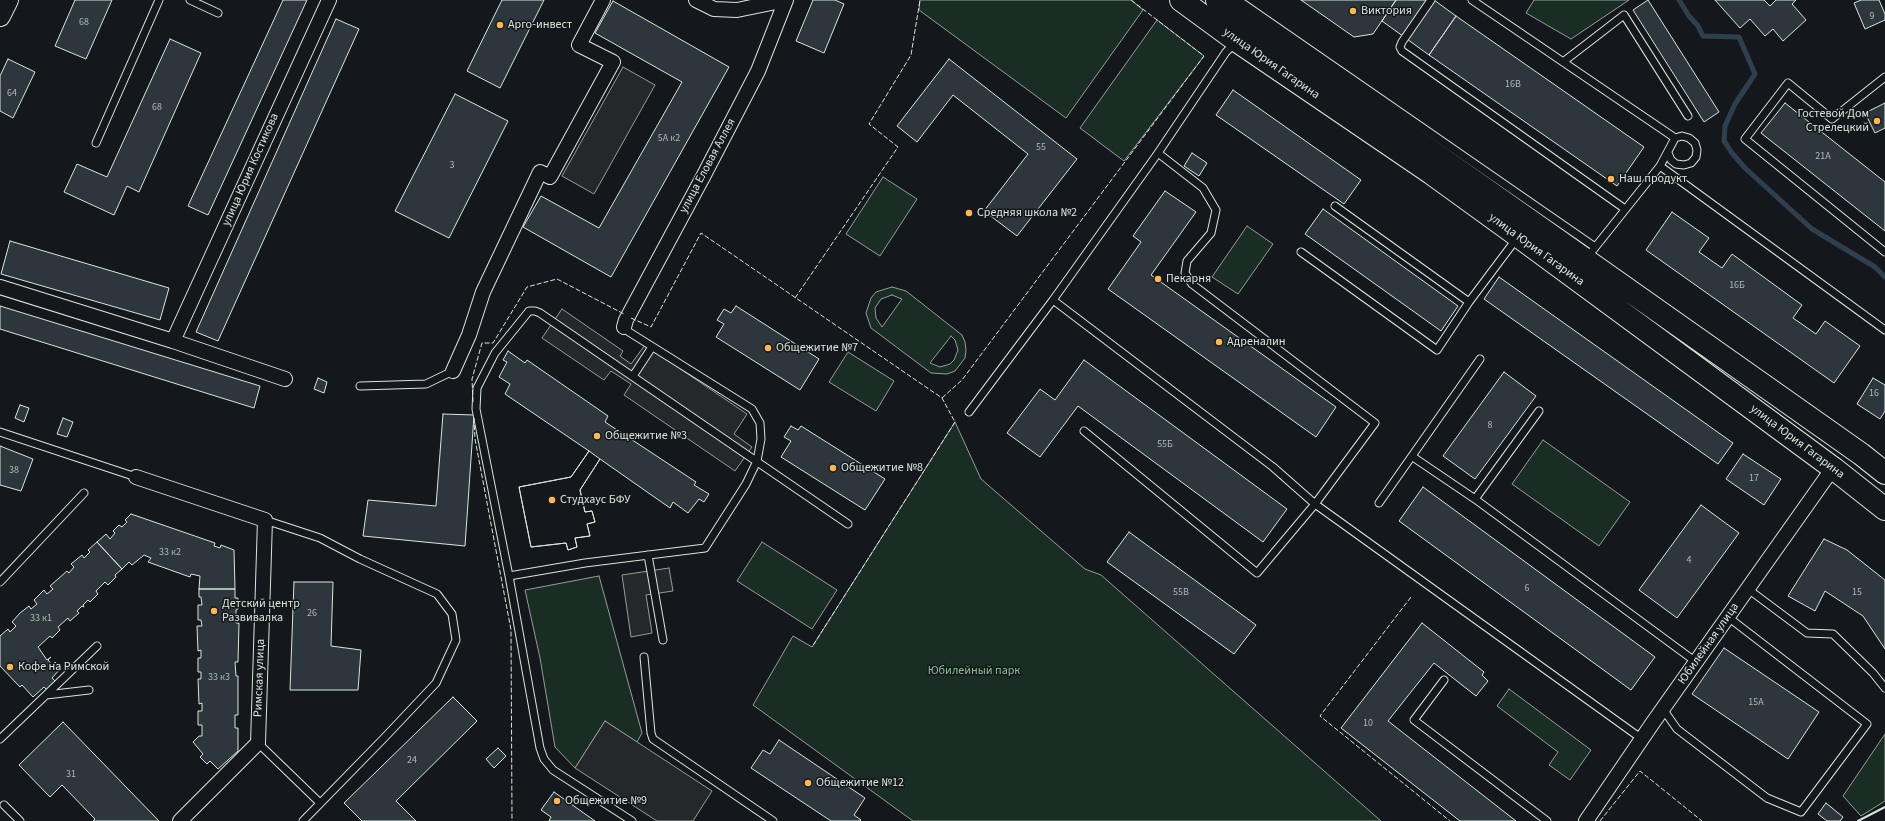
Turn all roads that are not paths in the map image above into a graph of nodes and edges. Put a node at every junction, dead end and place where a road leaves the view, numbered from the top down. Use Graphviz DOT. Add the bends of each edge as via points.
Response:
graph roads {
  1 [pos="8,0"];
  2 [pos="159,0"];
  3 [pos="190,0"];
  4 [pos="329,0"];
  5 [pos="603,0"];
  6 [pos="696,0"];
  7 [pos="786,0"];
  8 [pos="1181,0"];
  9 [pos="1431,0"];
  10 [pos="1472,0"];
  11 [pos="1225,1"];
  12 [pos="218,13"];
  13 [pos="0,16"];
  14 [pos="1237,41"];
  15 [pos="1563,62"];
  16 [pos="1885,76"];
  17 [pos="1688,116"];
  18 [pos="1675,138"];
  19 [pos="96,143"];
  20 [pos="1668,152"];
  21 [pos="1158,153"];
  22 [pos="1660,166"];
  23 [pos="1335,206"];
  24 [pos="1625,209"];
  25 [pos="1518,236"];
  26 [pos="1301,252"];
  27 [pos="1885,252"];
  28 [pos="1590,254"];
  29 [pos="0,287"];
  30 [pos="1053,300"];
  31 [pos="1469,302"];
  32 [pos="624,327"];
  33 [pos="1885,330"];
  34 [pos="174,341"];
  35 [pos="652,347"];
  36 [pos="1480,359"];
  37 [pos="453,372"];
  38 [pos="633,376"];
  39 [pos="285,379"];
  40 [pos="360,386"];
  41 [pos="1538,411"];
  42 [pos="969,412"];
  43 [pos="0,432"];
  44 [pos="1084,432"];
  45 [pos="1413,457"];
  46 [pos="757,461"];
  47 [pos="1833,468"];
  48 [pos="1885,473"];
  49 [pos="136,477"];
  50 [pos="84,493"];
  51 [pos="1475,499"];
  52 [pos="1380,503"];
  53 [pos="1315,504"];
  54 [pos="1885,509"];
  55 [pos="265,520"];
  56 [pos="848,524"];
  57 [pos="648,555"];
  58 [pos="509,576"];
  59 [pos="0,582"];
  60 [pos="1748,589"];
  61 [pos="1728,617"];
  62 [pos="662,640"];
  63 [pos="97,646"];
  64 [pos="644,657"];
  65 [pos="1696,662"];
  66 [pos="1444,680"];
  67 [pos="1885,688"];
  68 [pos="89,690"];
  69 [pos="46,695"];
  70 [pos="1663,709"];
  71 [pos="1642,738"];
  72 [pos="0,739"];
  73 [pos="258,743"];
  74 [pos="320,803"];
  75 [pos="4,804"];
  76 [pos="20,821"];
  77 [pos="180,821"];
  78 [pos="303,821"];
  79 [pos="632,821"];
  80 [pos="773,821"];
  81 [pos="1547,821"];
  82 [pos="1586,821"];
  1 -- 13 [label="main road"];
  2 -- 19 [label="lane"];
  3 -- 12 [label="lane"];
  4 -- 34 [label="street, улица Юрия Костикова"];
  5 -- 37 [label="street" via="579,46 613,62 550,177 540,172 483,292"];
  6 -- 7 [label="street, улица Еловая Аллея" via="714,8 737,10"];
  7 -- 32 [label="street, улица Еловая Аллея" via="758,71"];
  8 -- 14 [label="main road, улица Юрия Гагарина"];
  9 -- 24 [label="lane" via="1402,42 1402,51"];
  10 -- 15 [label="lane"];
  11 -- 28 [label="main road, улица Юрия Гагарина"];
  14 -- 21 [label="lane" via="1226,52"];
  14 -- 25 [label="main road, улица Юрия Гагарина" via="1431,173"];
  15 -- 17 [label="lane" via="1624,15"];
  15 -- 18 [label="lane"];
  16 -- 27 [label="lane" via="1832,119 1788,83 1745,139"];
  18 -- 20 [label="lane"];
  18 -- 20 [label="lane" via="1682,136 1695,143 1696,157 1691,163 1676,164"];
  20 -- 22 [label="lane"];
  21 -- 30 [label="lane"];
  21 -- 53 [label="lane" via="1203,188 1216,210 1211,233 1187,261 1185,273 1192,284 1375,423"];
  22 -- 24 [label="lane"];
  22 -- 33 [label="lane"];
  23 -- 31 [label="lane"];
  24 -- 28 [label="lane"];
  25 -- 31 [label="lane"];
  25 -- 47 [label="main road, улица Юрия Гагарина"];
  26 -- 31 [label="lane" via="1437,350"];
  28 -- 48 [label="main road, улица Юрия Гагарина"];
  29 -- 34 [label="street"];
  30 -- 42 [label="lane"];
  30 -- 53 [label="lane" via="1272,466"];
  32 -- 35 [label="lane"];
  34 -- 39 [label="street"];
  35 -- 38 [label="lane"];
  35 -- 46 [label="lane" via="752,409 760,423 761,440"];
  36 -- 45 [label="lane"];
  37 -- 40 [label="lane" via="426,384"];
  38 -- 46 [label="lane"];
  38 -- 58 [label="lane" via="535,311 529,311 494,353 477,388 476,409"];
  41 -- 51 [label="lane"];
  43 -- 49 [label="lane"];
  44 -- 53 [label="lane" via="1257,573"];
  45 -- 51 [label="lane"];
  45 -- 52 [label="lane"];
  46 -- 56 [label="lane"];
  46 -- 57 [label="lane" via="746,484 705,548"];
  47 -- 54 [label="main road, улица Юрия Гагарина"];
  47 -- 60 [label="street, Юбилейная улица"];
  49 -- 55 [label="street"];
  50 -- 59 [label="lane"];
  51 -- 65 [label="lane"];
  53 -- 71 [label="lane"];
  55 -- 73 [label="street, Римская улица"];
  55 -- 74 [label="lane" via="320,538 437,594 452,614 456,640 436,683"];
  57 -- 58 [label="lane"];
  57 -- 62 [label="lane"];
  58 -- 79 [label="lane" via="544,760 553,770"];
  60 -- 61 [label="street, Юбилейная улица"];
  60 -- 67 [label="lane" via="1807,633 1833,634"];
  61 -- 65 [label="street, Юбилейная улица"];
  61 -- 70 [label="lane" via="1867,724 1801,812 1767,798 1677,729"];
  63 -- 69 [label="lane"];
  64 -- 80 [label="lane" via="653,739"];
  65 -- 70 [label="street, Юбилейная улица"];
  66 -- 81 [label="lane" via="1414,720"];
  68 -- 69 [label="lane"];
  69 -- 72 [label="lane"];
  70 -- 71 [label="street, Юбилейная улица"];
  71 -- 82 [label="street, Юбилейная улица"];
  73 -- 74 [label="lane"];
  73 -- 77 [label="street"];
  74 -- 78 [label="lane"];
  75 -- 76 [label="lane"];
}
